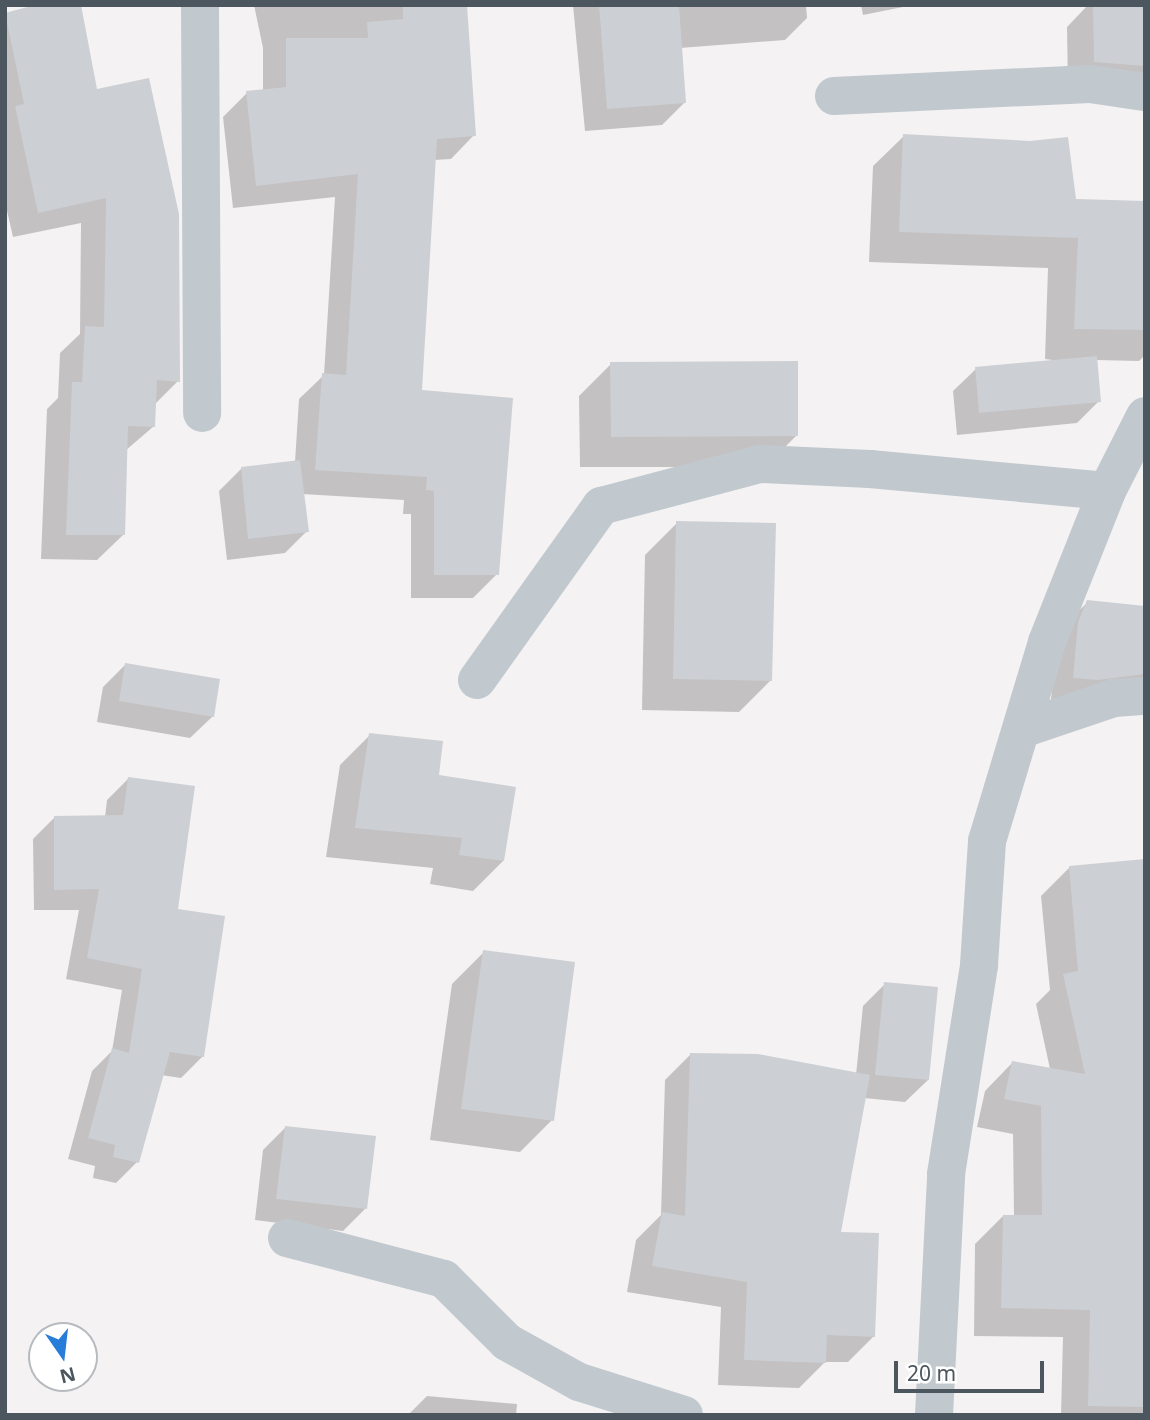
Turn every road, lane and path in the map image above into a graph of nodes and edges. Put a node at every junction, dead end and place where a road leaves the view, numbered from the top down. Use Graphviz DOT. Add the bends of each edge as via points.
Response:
graph roads {
  1 [pos="200,5"];
  2 [pos="1145,92"];
  3 [pos="834,96"];
  4 [pos="202,414"];
  5 [pos="1145,416"];
  6 [pos="1107,491"];
  7 [pos="477,680"];
  8 [pos="1145,696"];
  9 [pos="1022,729"];
  10 [pos="287,1238"];
  11 [pos="684,1415"];
  12 [pos="934,1415"];
  1 -- 4 [label="street"];
  2 -- 3 [label="street" via="1090,84"];
  5 -- 6 [label="street"];
  6 -- 7 [label="street" via="870,469 760,464 601,506"];
  6 -- 9 [label="street" via="1047,642"];
  8 -- 9 [label="street" via="1114,698"];
  9 -- 12 [label="street" via="987,841 979,965 946,1174"];
  10 -- 11 [label="street" via="444,1279 507,1342 579,1382"];
}
